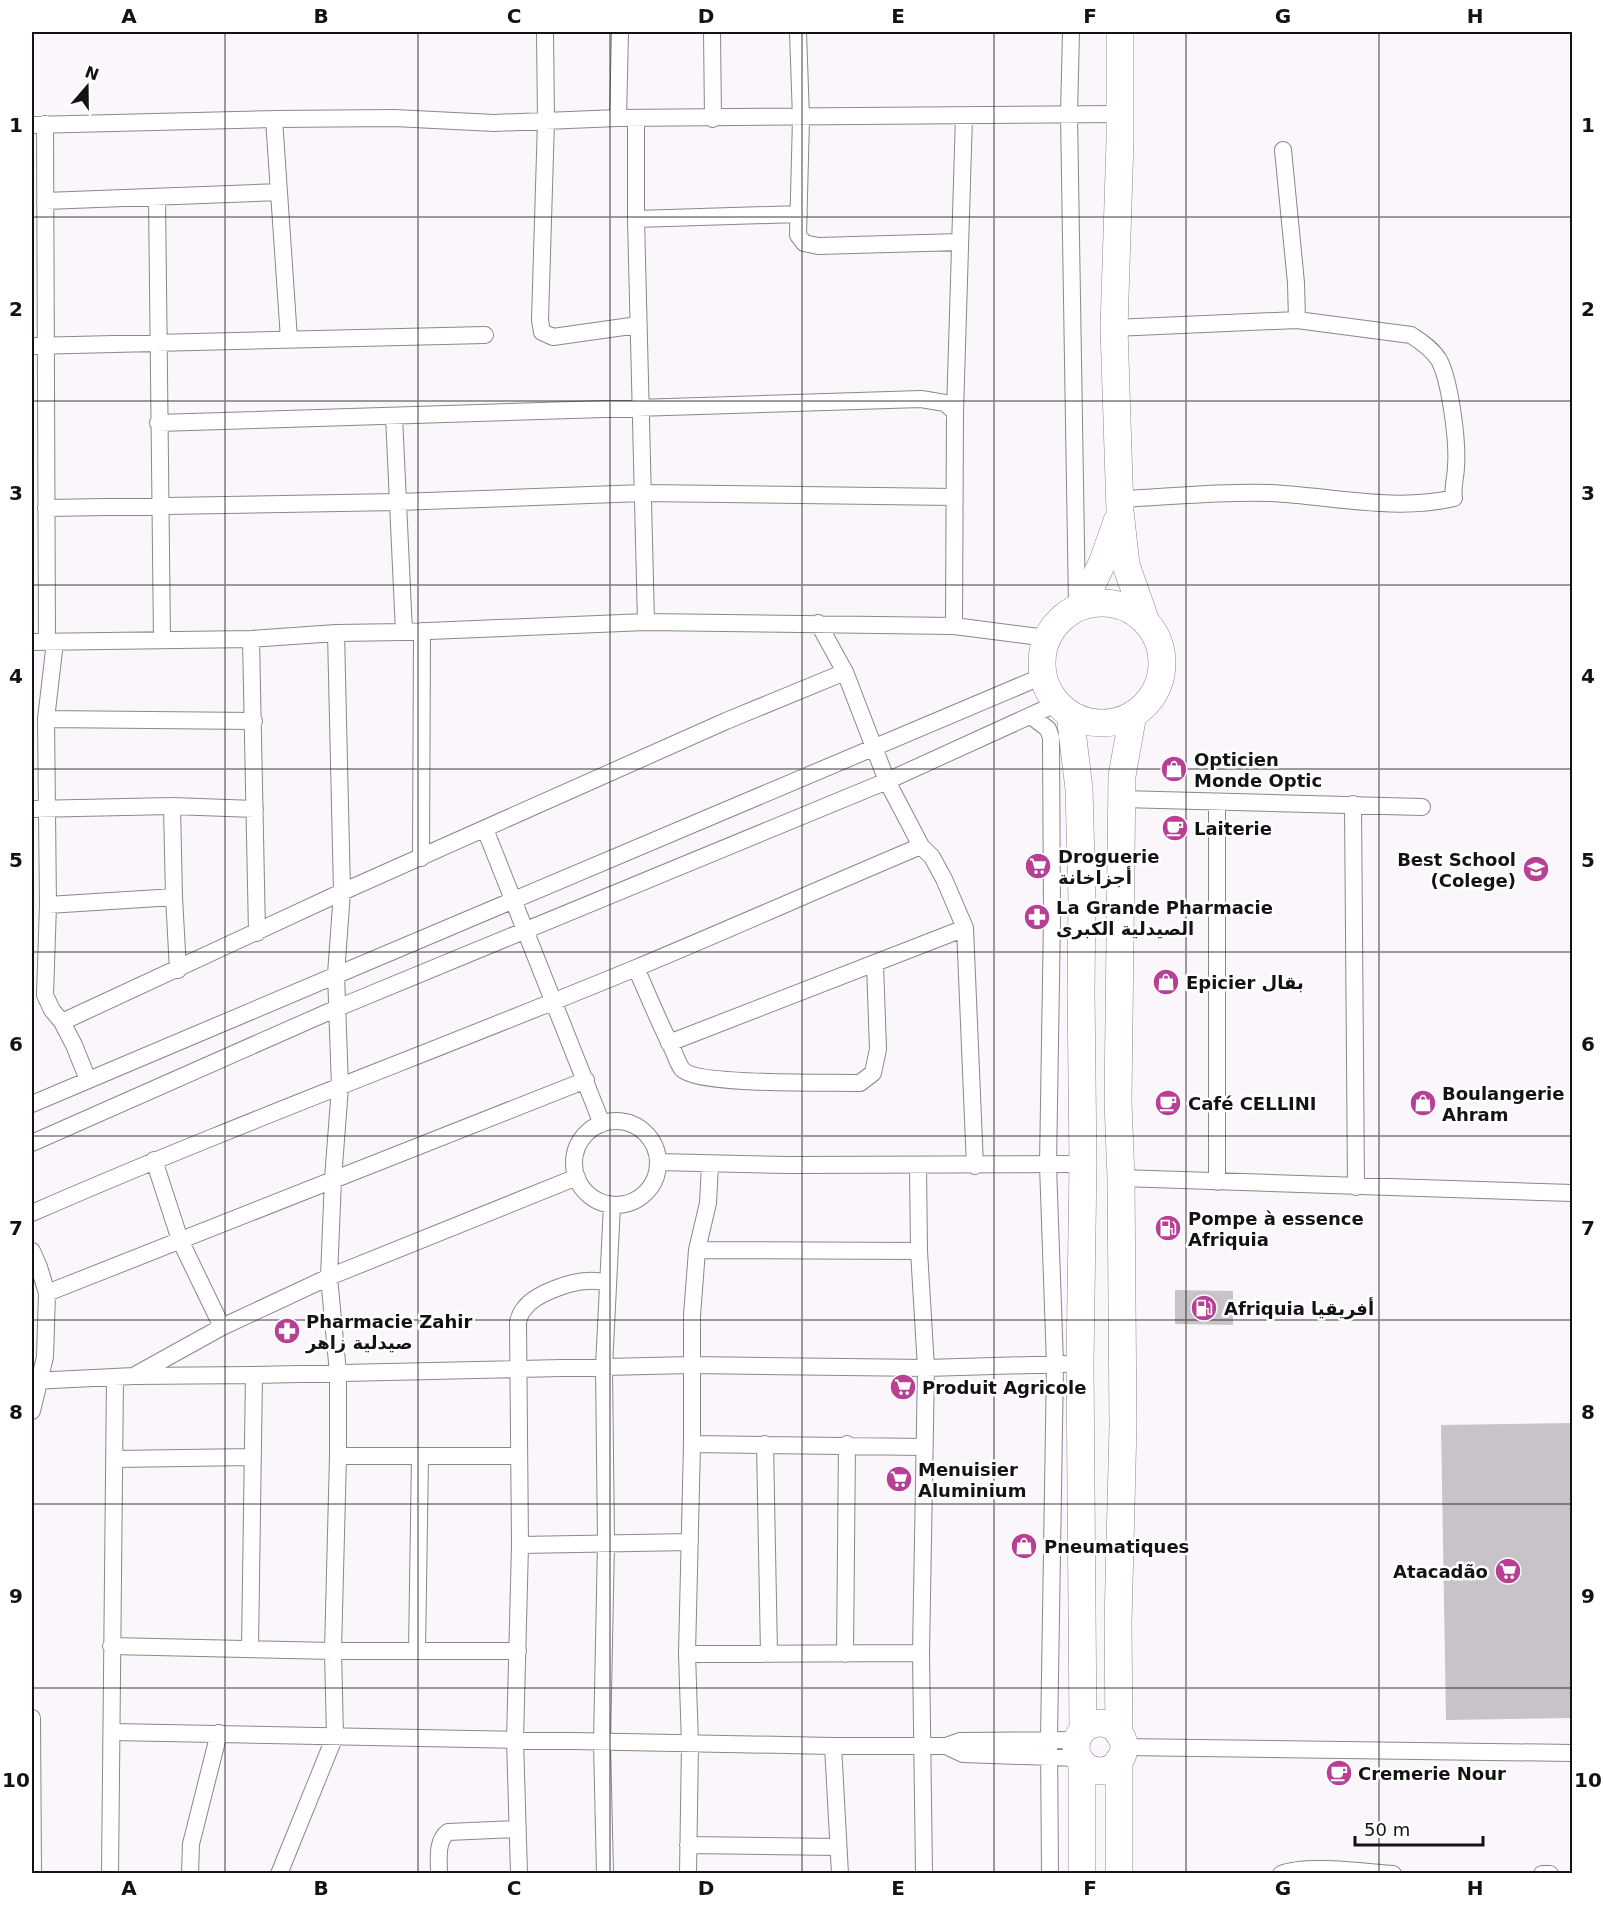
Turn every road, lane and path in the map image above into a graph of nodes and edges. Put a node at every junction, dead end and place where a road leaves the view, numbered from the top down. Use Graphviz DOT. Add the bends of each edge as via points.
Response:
graph roads {
  1 [pos="545,32"];
  2 [pos="620,32"];
  3 [pos="712,32"];
  4 [pos="798,32"];
  5 [pos="1071,32"];
  6 [pos="1120,32"];
  7 [pos="1069,114"];
  8 [pos="1120,114"];
  9 [pos="964,116"];
  10 [pos="801,117"];
  11 [pos="618,118"];
  12 [pos="713,118"];
  13 [pos="274,119"];
  14 [pos="636,119"];
  15 [pos="546,121"];
  16 [pos="38,124"];
  17 [pos="1283,150"];
  18 [pos="279,192"];
  19 [pos="157,197"];
  20 [pos="45,201"];
  21 [pos="799,214"];
  22 [pos="636,219"];
  23 [pos="960,242"];
  24 [pos="1297,320"];
  25 [pos="638,325"];
  26 [pos="1114,328"];
  27 [pos="485,335"];
  28 [pos="289,339"];
  29 [pos="157,342"];
  30 [pos="39,346"];
  31 [pos="640,409"];
  32 [pos="955,412"];
  33 [pos="394,416"];
  34 [pos="158,423"];
  35 [pos="643,493"];
  36 [pos="954,497"];
  37 [pos="398,501"];
  38 [pos="1120,505"];
  39 [pos="160,507"];
  40 [pos="46,508"];
  41 [pos="1080,607"];
  42 [pos="646,622"];
  43 [pos="1146,622"];
  44 [pos="818,623"];
  45 [pos="954,626"];
  46 [pos="422,631"];
  47 [pos="404,632"];
  48 [pos="336,633"];
  49 [pos="1047,638"];
  50 [pos="251,639"];
  51 [pos="162,640"];
  52 [pos="44,642"];
  53 [pos="845,672"];
  54 [pos="1043,676"];
  55 [pos="1064,709"];
  56 [pos="1133,714"];
  57 [pos="1031,716"];
  58 [pos="46,719"];
  59 [pos="254,721"];
  60 [pos="875,747"];
  61 [pos="887,781"];
  62 [pos="1122,799"];
  63 [pos="1216,803"];
  64 [pos="1353,804"];
  65 [pos="172,806"];
  66 [pos="1422,807"];
  67 [pos="255,808"];
  68 [pos="39,809"];
  69 [pos="485,829"];
  70 [pos="921,846"];
  71 [pos="421,858"];
  72 [pos="342,892"];
  73 [pos="174,897"];
  74 [pos="513,900"];
  75 [pos="48,904"];
  76 [pos="965,928"];
  77 [pos="525,929"];
  78 [pos="257,933"];
  79 [pos="875,964"];
  80 [pos="636,968"];
  81 [pos="178,970"];
  82 [pos="336,974"];
  83 [pos="552,1001"];
  84 [pos="336,1009"];
  85 [pos="62,1022"];
  86 [pos="669,1043"];
  87 [pos="88,1080"];
  88 [pos="586,1080"];
  89 [pos="340,1088"];
  90 [pos="32,1104"];
  91 [pos="602,1124"];
  92 [pos="32,1143"];
  93 [pos="154,1160"];
  94 [pos="658,1162"];
  95 [pos="710,1164"];
  96 [pos="1083,1164"];
  97 [pos="1048,1165"];
  98 [pos="918,1166"];
  99 [pos="975,1166"];
  100 [pos="577,1177"];
  101 [pos="1121,1178"];
  102 [pos="333,1179"];
  103 [pos="1217,1182"];
  104 [pos="1356,1187"];
  105 [pos="1572,1193"];
  106 [pos="612,1205"];
  107 [pos="32,1213"];
  108 [pos="180,1240"];
  109 [pos="697,1250"];
  110 [pos="32,1251"];
  111 [pos="919,1251"];
  112 [pos="329,1277"];
  113 [pos="608,1282"];
  114 [pos="47,1293"];
  115 [pos="222,1327"];
  116 [pos="1067,1364"];
  117 [pos="692,1365"];
  118 [pos="604,1367"];
  119 [pos="926,1368"];
  120 [pos="518,1370"];
  121 [pos="338,1373"];
  122 [pos="254,1375"];
  123 [pos="134,1376"];
  124 [pos="115,1377"];
  125 [pos="36,1381"];
  126 [pos="32,1411"];
  127 [pos="692,1444"];
  128 [pos="765,1444"];
  129 [pos="847,1444"];
  130 [pos="925,1447"];
  131 [pos="338,1456"];
  132 [pos="519,1456"];
  133 [pos="252,1457"];
  134 [pos="420,1457"];
  135 [pos="114,1459"];
  136 [pos="606,1542"];
  137 [pos="690,1542"];
  138 [pos="520,1545"];
  139 [pos="111,1646"];
  140 [pos="250,1648"];
  141 [pos="333,1651"];
  142 [pos="417,1651"];
  143 [pos="518,1651"];
  144 [pos="921,1653"];
  145 [pos="687,1654"];
  146 [pos="769,1654"];
  147 [pos="845,1654"];
  148 [pos="32,1718"];
  149 [pos="112,1732"];
  150 [pos="219,1733"];
  151 [pos="335,1736"];
  152 [pos="515,1740"];
  153 [pos="1049,1740"];
  154 [pos="602,1743"];
  155 [pos="690,1744"];
  156 [pos="833,1746"];
  157 [pos="923,1746"];
  158 [pos="946,1746"];
  159 [pos="1121,1747"];
  160 [pos="1080,1748"];
  161 [pos="1572,1753"];
  162 [pos="1049,1758"];
  163 [pos="518,1829"];
  164 [pos="688,1845"];
  165 [pos="838,1847"];
  166 [pos="33,1874"];
  167 [pos="110,1874"];
  168 [pos="190,1874"];
  169 [pos="279,1874"];
  170 [pos="439,1874"];
  171 [pos="519,1874"];
  172 [pos="605,1874"];
  173 [pos="688,1874"];
  174 [pos="840,1874"];
  175 [pos="924,1874"];
  176 [pos="1050,1874"];
  177 [pos="1082,1874"];
  178 [pos="1119,1874"];
  179 [pos="1281,1874"];
  180 [pos="1392,1874"];
  181 [pos="1542,1874"];
  182 [pos="1550,1874"];
  1 -- 15 [label="street"];
  2 -- 11 [label="street"];
  3 -- 12 [label="street"];
  4 -- 10 [label="street"];
  5 -- 7 [label="street"];
  6 -- 8 [label="main road"];
  7 -- 8 [label="street"];
  7 -- 9 [label="street"];
  7 -- 41 [label="street"];
  8 -- 26 [label="main road"];
  9 -- 10 [label="street"];
  9 -- 23 [label="street"];
  10 -- 12 [label="street"];
  10 -- 21 [label="street"];
  11 -- 14 [label="street"];
  11 -- 15 [label="street"];
  12 -- 14 [label="street"];
  13 -- 15 [label="street"];
  13 -- 16 [label="street"];
  13 -- 18 [label="street"];
  14 -- 22 [label="street"];
  15 -- 25 [label="street" via="542,332 553,337"];
  16 -- 20 [label="street"];
  17 -- 24 [label="street"];
  18 -- 19 [label="street"];
  18 -- 28 [label="street"];
  19 -- 20 [label="street"];
  19 -- 29 [label="street"];
  20 -- 30 [label="street"];
  21 -- 22 [label="street"];
  21 -- 23 [label="street" via="798,235 811,245"];
  22 -- 25 [label="street"];
  23 -- 32 [label="street"];
  24 -- 26 [label="street"];
  24 -- 38 [label="street" via="1411,336 1424,343 1438,360 1449,391 1456,464 1454,498 1406,504 1232,493"];
  25 -- 31 [label="street"];
  26 -- 38 [label="main road"];
  27 -- 28 [label="street"];
  28 -- 29 [label="street"];
  29 -- 30 [label="street"];
  29 -- 34 [label="street"];
  30 -- 40 [label="street"];
  31 -- 32 [label="street" via="921,399 945,403"];
  31 -- 33 [label="street"];
  31 -- 35 [label="street"];
  32 -- 36 [label="street"];
  33 -- 34 [label="street"];
  33 -- 37 [label="street"];
  34 -- 39 [label="street"];
  35 -- 36 [label="street"];
  35 -- 37 [label="street"];
  35 -- 42 [label="street"];
  36 -- 45 [label="street"];
  37 -- 39 [label="street"];
  37 -- 47 [label="street"];
  38 -- 41 [label="main road" via="1110,546"];
  38 -- 43 [label="main road" via="1126,565"];
  39 -- 40 [label="street"];
  39 -- 51 [label="street"];
  40 -- 52 [label="street"];
  41 -- 43 [label="main road" via="1114,604"];
  41 -- 49 [label="main road" via="1058,622"];
  42 -- 44 [label="street"];
  42 -- 46 [label="street"];
  43 -- 56 [label="main road" via="1158,641 1162,669 1153,695"];
  44 -- 45 [label="street"];
  44 -- 53 [label="street"];
  45 -- 49 [label="street"];
  46 -- 47 [label="street"];
  46 -- 71 [label="street"];
  47 -- 48 [label="street"];
  48 -- 50 [label="street"];
  48 -- 72 [label="street"];
  49 -- 54 [label="main road"];
  50 -- 51 [label="street"];
  50 -- 59 [label="street"];
  51 -- 52 [label="street"];
  52 -- 58 [label="street"];
  53 -- 60 [label="street"];
  53 -- 69 [label="street"];
  54 -- 55 [label="main road"];
  54 -- 60 [label="street"];
  55 -- 56 [label="main road" via="1097,723 1118,721"];
  55 -- 57 [label="street"];
  55 -- 96 [label="main road" via="1080,800"];
  56 -- 62 [label="main road"];
  57 -- 61 [label="street"];
  57 -- 97 [label="street" via="1048,729 1051,738"];
  58 -- 59 [label="street"];
  58 -- 68 [label="street"];
  59 -- 67 [label="street"];
  60 -- 61 [label="street"];
  60 -- 74 [label="street"];
  61 -- 70 [label="street"];
  61 -- 77 [label="street"];
  62 -- 63 [label="street"];
  62 -- 101 [label="main road" via="1118,1101"];
  63 -- 64 [label="street"];
  63 -- 103 [label="street"];
  64 -- 66 [label="street"];
  64 -- 104 [label="street"];
  65 -- 67 [label="street"];
  65 -- 68 [label="street"];
  65 -- 73 [label="street"];
  67 -- 78 [label="street"];
  68 -- 75 [label="street"];
  69 -- 71 [label="street"];
  69 -- 74 [label="street"];
  70 -- 76 [label="street" via="932,857"];
  70 -- 80 [label="street"];
  71 -- 72 [label="street"];
  72 -- 78 [label="street"];
  72 -- 82 [label="street"];
  73 -- 75 [label="street"];
  73 -- 81 [label="street"];
  74 -- 77 [label="street"];
  74 -- 82 [label="street"];
  75 -- 85 [label="street" via="45,995"];
  76 -- 79 [label="street"];
  76 -- 99 [label="street"];
  77 -- 83 [label="street"];
  77 -- 84 [label="street"];
  78 -- 81 [label="street"];
  79 -- 86 [label="street"];
  79 -- 86 [label="street" via="878,1049 873,1072 860,1083 696,1077 682,1069"];
  80 -- 83 [label="street"];
  80 -- 86 [label="street"];
  81 -- 85 [label="street"];
  82 -- 84 [label="street"];
  82 -- 87 [label="street"];
  83 -- 88 [label="street"];
  83 -- 89 [label="street"];
  84 -- 89 [label="street"];
  84 -- 92 [label="street"];
  85 -- 87 [label="street"];
  87 -- 90 [label="street"];
  88 -- 91 [label="street"];
  88 -- 102 [label="street"];
  89 -- 93 [label="street"];
  89 -- 102 [label="street"];
  91 -- 94 [label="street" via="621,1122 638,1128 651,1141"];
  91 -- 100 [label="street" via="586,1134 576,1150"];
  93 -- 107 [label="street"];
  93 -- 108 [label="street"];
  94 -- 95 [label="street"];
  94 -- 106 [label="street" via="656,1177 646,1193 630,1203"];
  95 -- 98 [label="street"];
  95 -- 109 [label="street" via="708,1203"];
  96 -- 97 [label="street"];
  96 -- 116 [label="main road"];
  97 -- 99 [label="street"];
  97 -- 116 [label="street"];
  98 -- 99 [label="street"];
  98 -- 111 [label="street"];
  100 -- 106 [label="street" via="594,1199"];
  100 -- 112 [label="street"];
  101 -- 103 [label="street"];
  101 -- 159 [label="main road"];
  102 -- 108 [label="street"];
  102 -- 112 [label="street"];
  103 -- 104 [label="street"];
  104 -- 105 [label="street"];
  106 -- 113 [label="street"];
  108 -- 114 [label="street"];
  108 -- 115 [label="street"];
  109 -- 111 [label="street"];
  109 -- 117 [label="street"];
  110 -- 114 [label="street"];
  111 -- 119 [label="street"];
  112 -- 115 [label="street"];
  112 -- 121 [label="street"];
  113 -- 118 [label="street"];
  113 -- 120 [label="street" via="587,1280 567,1284 531,1301 518,1322"];
  114 -- 125 [label="street" via="45,1357"];
  115 -- 123 [label="street"];
  116 -- 119 [label="street"];
  116 -- 153 [label="street"];
  116 -- 160 [label="main road"];
  117 -- 118 [label="street"];
  117 -- 119 [label="street"];
  117 -- 127 [label="street"];
  118 -- 120 [label="street"];
  118 -- 136 [label="street"];
  119 -- 130 [label="street"];
  120 -- 121 [label="street"];
  120 -- 132 [label="street"];
  121 -- 122 [label="street"];
  121 -- 131 [label="street"];
  122 -- 123 [label="street"];
  122 -- 133 [label="street"];
  123 -- 124 [label="street"];
  124 -- 125 [label="street"];
  124 -- 135 [label="street"];
  125 -- 126 [label="street"];
  127 -- 128 [label="street"];
  127 -- 137 [label="street"];
  128 -- 129 [label="street"];
  128 -- 146 [label="street"];
  129 -- 130 [label="street"];
  129 -- 147 [label="street"];
  130 -- 144 [label="street"];
  131 -- 134 [label="street"];
  131 -- 141 [label="street"];
  132 -- 134 [label="street"];
  132 -- 138 [label="street"];
  133 -- 135 [label="street"];
  133 -- 140 [label="street"];
  134 -- 142 [label="street"];
  135 -- 139 [label="street"];
  136 -- 137 [label="street"];
  136 -- 138 [label="street"];
  136 -- 154 [label="street"];
  137 -- 145 [label="street"];
  138 -- 143 [label="street"];
  139 -- 140 [label="street"];
  139 -- 149 [label="street"];
  140 -- 141 [label="street"];
  141 -- 142 [label="street"];
  141 -- 151 [label="street"];
  142 -- 143 [label="street"];
  143 -- 152 [label="street"];
  144 -- 147 [label="street"];
  144 -- 157 [label="street"];
  145 -- 146 [label="street"];
  145 -- 155 [label="street"];
  146 -- 147 [label="street"];
  148 -- 166 [label="street"];
  149 -- 150 [label="street"];
  149 -- 167 [label="street"];
  150 -- 151 [label="street"];
  150 -- 168 [label="street" via="191,1844"];
  151 -- 152 [label="street"];
  151 -- 169 [label="street"];
  152 -- 154 [label="street"];
  152 -- 163 [label="street"];
  153 -- 158 [label="street" via="960,1741"];
  153 -- 160 [label="street"];
  153 -- 162 [label="street"];
  154 -- 155 [label="street"];
  154 -- 172 [label="street"];
  155 -- 156 [label="street"];
  155 -- 164 [label="street"];
  156 -- 157 [label="street"];
  156 -- 165 [label="street"];
  157 -- 158 [label="street"];
  157 -- 175 [label="street"];
  158 -- 162 [label="street" via="963,1754"];
  159 -- 160 [label="main road" via="1112,1767 1102,1770 1091,1769"];
  159 -- 160 [label="main road" via="1112,1727 1102,1723 1092,1724"];
  159 -- 161 [label="street"];
  159 -- 178 [label="main road"];
  160 -- 162 [label="street"];
  160 -- 177 [label="main road"];
  162 -- 176 [label="street"];
  163 -- 170 [label="street" via="448,1832 440,1842"];
  163 -- 171 [label="street"];
  164 -- 165 [label="street"];
  164 -- 173 [label="street"];
  165 -- 174 [label="street"];
  179 -- 180 [label="street" via="1307,1869"];
  181 -- 182 [label="street"];
}
